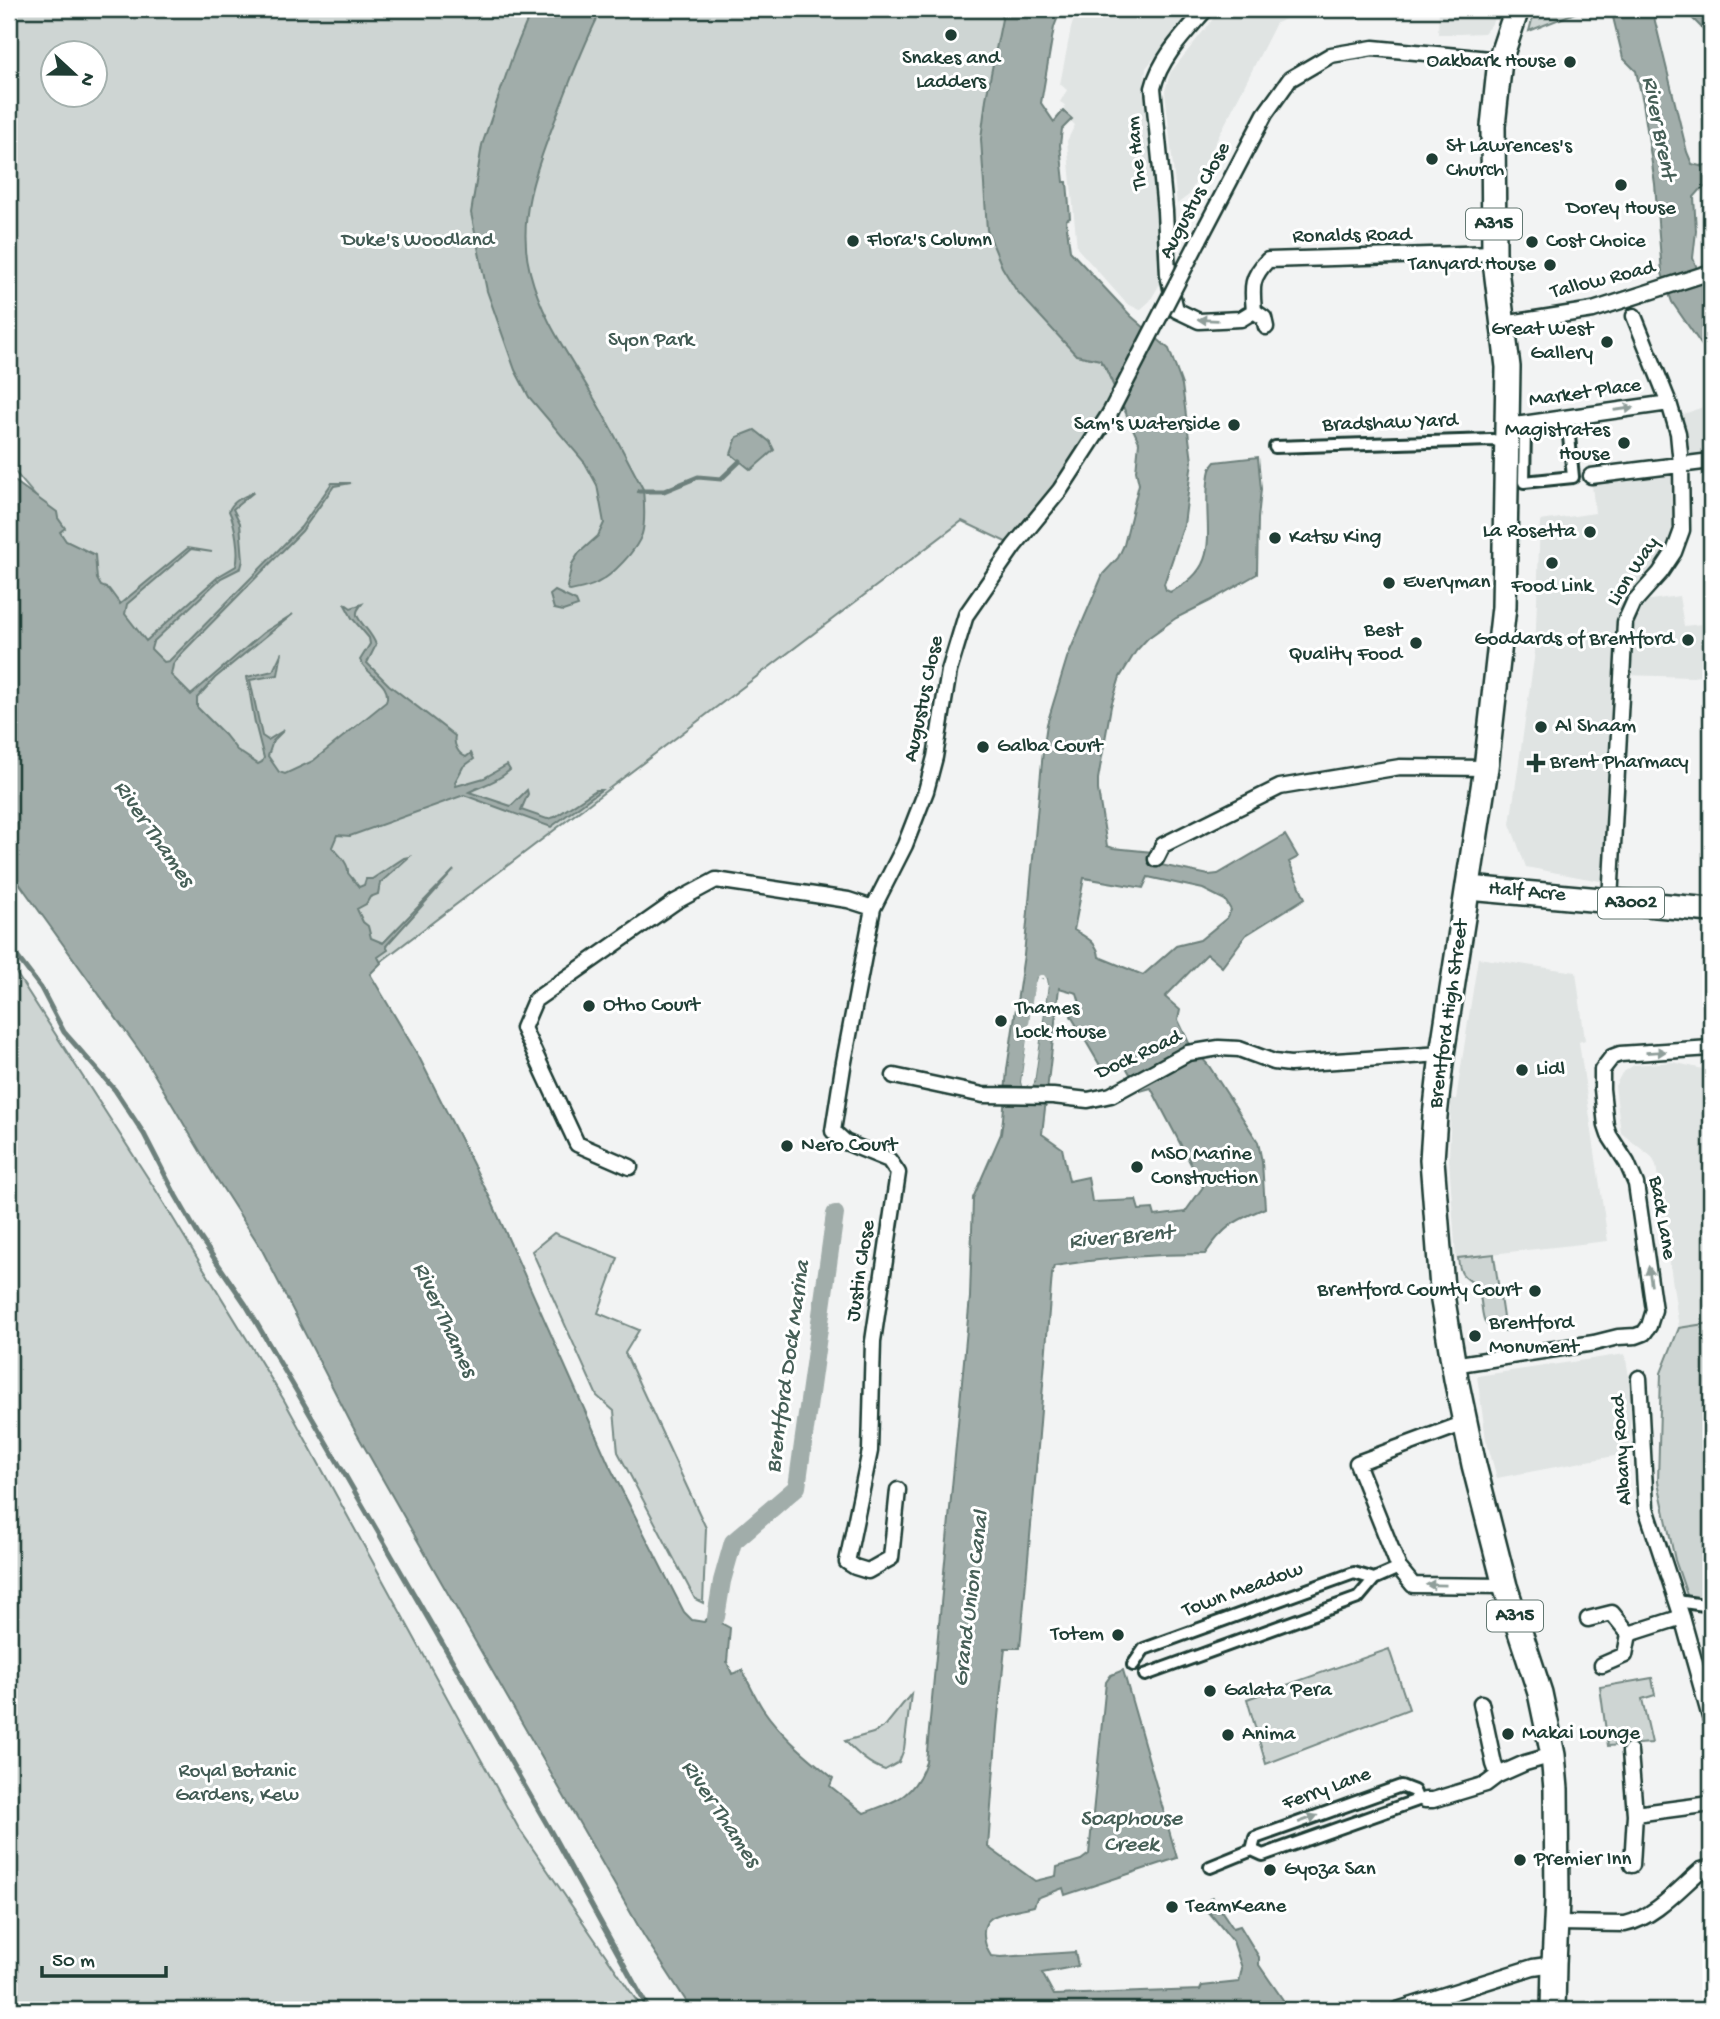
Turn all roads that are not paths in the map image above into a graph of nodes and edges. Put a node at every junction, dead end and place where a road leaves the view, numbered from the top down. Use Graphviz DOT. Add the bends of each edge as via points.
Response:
graph roads {
  1 [pos="1206,9"];
  2 [pos="1517,9"];
  3 [pos="1500,60"];
  4 [pos="1494,253"];
  5 [pos="1709,273"];
  6 [pos="1248,315"];
  7 [pos="1634,316"];
  8 [pos="1503,324"];
  9 [pos="1266,327"];
  10 [pos="1669,403"];
  11 [pos="1568,426"];
  12 [pos="1507,434"];
  13 [pos="1275,447"];
  14 [pos="1711,461"];
  15 [pos="1681,464"];
  16 [pos="1591,476"];
  17 [pos="1486,768"];
  18 [pos="1156,859"];
  19 [pos="1469,888"];
  20 [pos="1610,901"];
  21 [pos="873,908"];
  22 [pos="1711,910"];
  23 [pos="1711,1048"];
  24 [pos="1443,1054"];
  25 [pos="894,1076"];
  26 [pos="630,1167"];
  27 [pos="1453,1365"];
  28 [pos="1639,1378"];
  29 [pos="1465,1423"];
  30 [pos="898,1490"];
  31 [pos="1399,1568"];
  32 [pos="1374,1578"];
  33 [pos="1505,1586"];
  34 [pos="1677,1601"];
  35 [pos="1711,1606"];
  36 [pos="1682,1617"];
  37 [pos="1588,1619"];
  38 [pos="1629,1634"];
  39 [pos="1133,1665"];
  40 [pos="1602,1665"];
  41 [pos="1145,1675"];
  42 [pos="1481,1703"];
  43 [pos="1711,1721"];
  44 [pos="1630,1752"];
  45 [pos="1553,1755"];
  46 [pos="1498,1775"];
  47 [pos="1422,1800"];
  48 [pos="1711,1804"];
  49 [pos="1635,1814"];
  50 [pos="1252,1850"];
  51 [pos="1632,1865"];
  52 [pos="1210,1867"];
  53 [pos="1711,1867"];
  54 [pos="1557,1923"];
  55 [pos="1553,1964"];
  56 [pos="1397,2010"];
  57 [pos="1553,2010"];
  6 -- 1 [label="street, The Ham, one-way" via="1199,321 1176,310 1168,275 1153,88 1156,73"];
  2 -- 3 [label="main road, Brentford High Street / A315"];
  3 -- 4 [label="main road, Brentford High Street / A315" via="1493,126"];
  3 -- 21 [label="street, Augustus Close, bridge" via="1373,48 1331,55 1290,79 1265,114 1110,413 1060,490 966,615 949,671 926,791"];
  4 -- 6 [label="street, Ronalds Road" via="1268,260 1253,281"];
  4 -- 8 [label="main road, Brentford High Street / A315"];
  5 -- 8 [label="street, Tallow Road" via="1593,310"];
  6 -- 9 [label="street" via="1264,318"];
  7 -- 10 [label="street, Lion Way"];
  8 -- 12 [label="main road, Brentford High Street / A315"];
  12 -- 10 [label="street, Market Place, one-way"];
  10 -- 15 [label="street, Lion Way"];
  11 -- 11 [label="street" via="1573,477 1524,482 1525,430"];
  12 -- 13 [label="street, Bradshaw Yard" via="1491,440"];
  12 -- 17 [label="main road, Brentford High Street / A315" via="1505,599"];
  14 -- 15 [label="street"];
  15 -- 16 [label="street"];
  15 -- 20 [label="street, Lion Way" via="1682,530 1674,552 1634,602 1625,622"];
  17 -- 18 [label="street" via="1400,767 1280,787 1163,845"];
  17 -- 19 [label="main road, Brentford High Street / A315"];
  19 -- 20 [label="main road, Half Acre / A3002"];
  19 -- 24 [label="main road, Brentford High Street / A315"];
  20 -- 22 [label="main road, Half Acre / A3002"];
  21 -- 26 [label="street" via="716,880 675,902 535,1000 523,1028 578,1144"];
  21 -- 30 [label="street, Justin Close" via="833,1131 845,1142 889,1160 898,1173 873,1341 870,1451 847,1562 868,1571 891,1558"];
  27 -- 23 [label="street, Back Lane, one-way" via="1644,1332 1654,1310 1636,1184 1606,1126 1601,1076 1605,1065 1620,1054"];
  24 -- 25 [label="street, Dock Road" via="1290,1064 1219,1048 1188,1053 1111,1095 1088,1100 984,1095"];
  24 -- 27 [label="main road, Brentford High Street / A315" via="1432,1160"];
  27 -- 29 [label="main road, Brentford High Street / A315"];
  28 -- 34 [label="street, Albany Road" via="1646,1508"];
  29 -- 31 [label="street" via="1357,1463"];
  29 -- 33 [label="main road, Brentford High Street / A315"];
  31 -- 32 [label="street, Town Meadow"];
  33 -- 31 [label="street, one-way" via="1413,1585"];
  32 -- 39 [label="street, Town Meadow" via="1354,1573 1144,1648"];
  32 -- 41 [label="street, Town Meadow" via="1359,1598"];
  33 -- 45 [label="main road, Brentford High Street / A315" via="1540,1693"];
  34 -- 35 [label="street"];
  34 -- 36 [label="street, Albany Road"];
  36 -- 38 [label="street"];
  36 -- 43 [label="street, Albany Road"];
  37 -- 38 [label="street" via="1612,1613"];
  38 -- 40 [label="street" via="1625,1655"];
  42 -- 46 [label="street"];
  44 -- 49 [label="street"];
  45 -- 46 [label="street, Ferry Lane"];
  45 -- 54 [label="main road, Brentford High Street / A315"];
  46 -- 47 [label="street, Ferry Lane" via="1486,1784"];
  47 -- 50 [label="street, Ferry Lane" via="1263,1855"];
  50 -- 47 [label="street, Ferry Lane, one-way" via="1255,1838 1401,1786"];
  48 -- 49 [label="street"];
  49 -- 51 [label="street"];
  50 -- 52 [label="street, Ferry Lane"];
  53 -- 54 [label="street" via="1634,1922"];
  54 -- 55 [label="main road, Brentford High Street / A315"];
  55 -- 56 [label="street"];
  55 -- 57 [label="main road, Brentford High Street / A315"];
}
